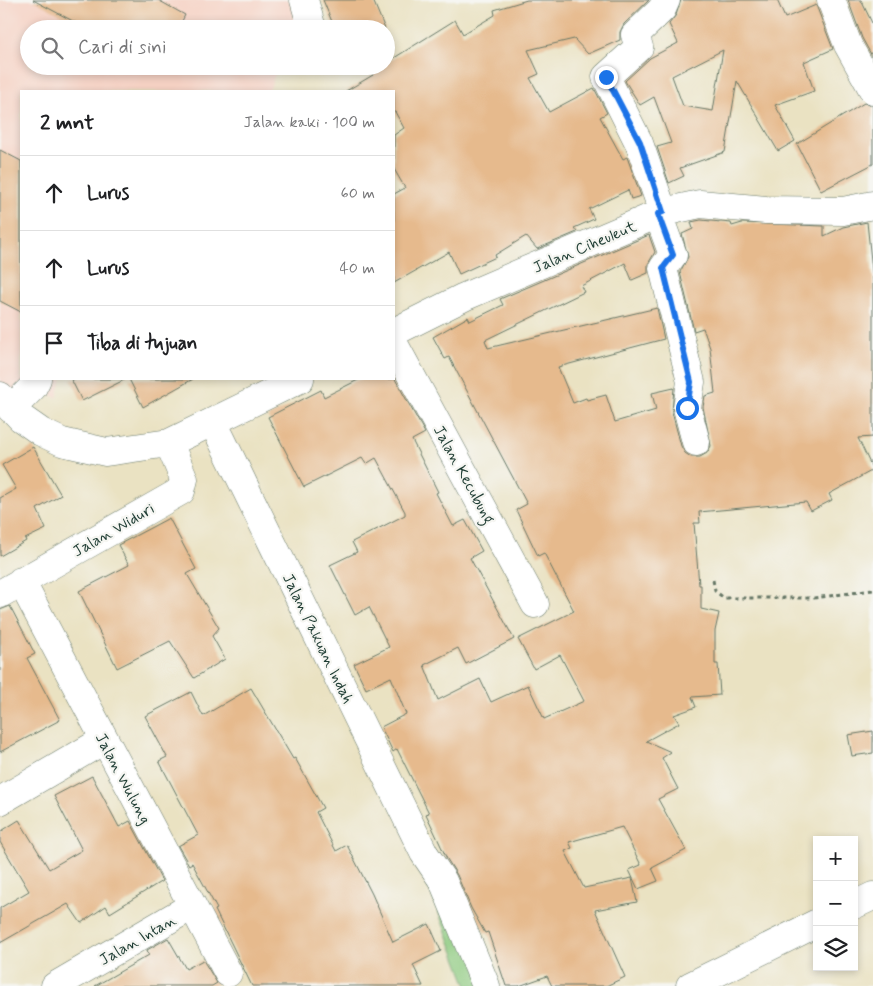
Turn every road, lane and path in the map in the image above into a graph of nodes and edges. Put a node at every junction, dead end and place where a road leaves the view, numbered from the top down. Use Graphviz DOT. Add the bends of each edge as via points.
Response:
graph roads {
  1 [pos="666,0"];
  2 [pos="831,0"];
  3 [pos="873,90"];
  4 [pos="873,205"];
  5 [pos="661,213"];
  6 [pos="395,332"];
  7 [pos="395,346"];
  8 [pos="36,380"];
  9 [pos="298,380"];
  10 [pos="18,414"];
  11 [pos="213,422"];
  12 [pos="169,442"];
  13 [pos="696,442"];
  14 [pos="713,580"];
  15 [pos="11,588"];
  16 [pos="873,590"];
  17 [pos="535,604"];
  18 [pos="104,740"];
  19 [pos="0,802"];
  20 [pos="424,853"];
  21 [pos="873,896"];
  22 [pos="858,903"];
  23 [pos="192,906"];
  24 [pos="813,925"];
  25 [pos="228,973"];
  26 [pos="55,986"];
  27 [pos="466,986"];
  28 [pos="486,986"];
  29 [pos="690,986"];
  1 -- 5 [label="street" via="662,9 635,34 639,46 606,77 640,142"];
  2 -- 3 [label="street" via="848,45"];
  4 -- 5 [label="street, Jalan Ciheuleut" via="843,211 766,210 700,204"];
  5 -- 6 [label="street, Jalan Ciheuleut" via="464,297"];
  5 -- 13 [label="street" via="673,255 663,268 691,382 687,408"];
  7 -- 17 [label="street, Jalan Kecubung"];
  8 -- 10 [label="street"];
  9 -- 11 [label="street"];
  10 -- 12 [label="street" via="62,442 106,452"];
  11 -- 12 [label="street"];
  11 -- 20 [label="street, Jalan Pakuan Indah"];
  12 -- 15 [label="street, Jalan Widuri" via="184,479 180,491"];
  14 -- 16 [label="path" via="716,590 724,598 814,598"];
  15 -- 18 [label="street, Jalan Wulung"];
  18 -- 19 [label="street"];
  18 -- 23 [label="street, Jalan Wulung"];
  20 -- 27 [label="street" via="429,888"];
  20 -- 28 [label="street" via="443,880"];
  21 -- 22 [label="street"];
  23 -- 25 [label="street, Jalan Wulung"];
  23 -- 26 [label="street, Jalan Intan"];
  24 -- 29 [label="street"];
}
